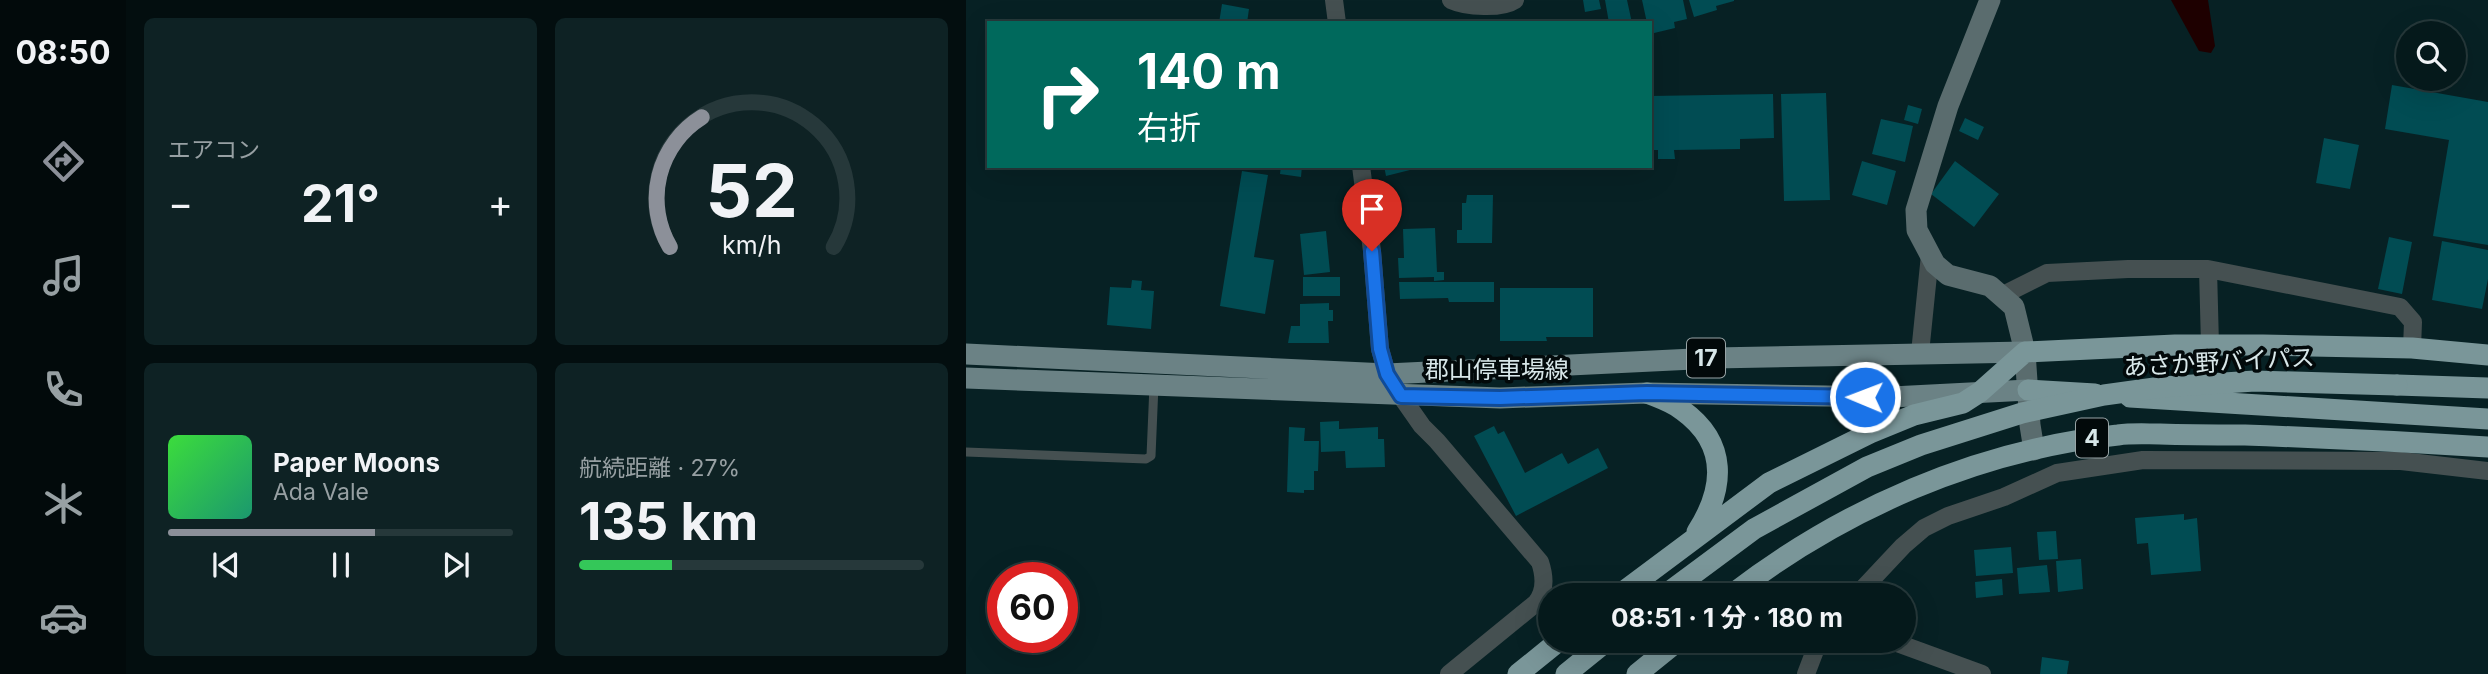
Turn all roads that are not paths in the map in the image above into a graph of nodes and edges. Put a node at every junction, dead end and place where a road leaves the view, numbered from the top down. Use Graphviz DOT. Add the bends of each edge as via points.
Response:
graph roads {
  1 [pos="1334,0"];
  2 [pos="1451,0"];
  3 [pos="1515,0"];
  4 [pos="1990,0"];
  5 [pos="1337,21"];
  6 [pos="1361,168"];
  7 [pos="1930,255"];
  8 [pos="2208,270"];
  9 [pos="2003,295"];
  10 [pos="2210,345"];
  11 [pos="2412,348"];
  12 [pos="2025,352"];
  13 [pos="1920,353"];
  14 [pos="966,354"];
  15 [pos="2488,355"];
  16 [pos="1387,374"];
  17 [pos="966,377"];
  18 [pos="1154,385"];
  19 [pos="2488,388"];
  20 [pos="2028,390"];
  21 [pos="1980,392"];
  22 [pos="1647,393"];
  23 [pos="1401,396"];
  24 [pos="2488,419"];
  25 [pos="2488,447"];
  26 [pos="2034,450"];
  27 [pos="966,452"];
  28 [pos="2488,471"];
  29 [pos="2038,480"];
  30 [pos="1693,539"];
  31 [pos="1635,583"];
  32 [pos="1681,583"];
  33 [pos="1750,583"];
  34 [pos="1868,583"];
  35 [pos="1916,650"];
  36 [pos="1544,653"];
  37 [pos="1592,653"];
  38 [pos="1663,653"];
  39 [pos="1814,653"];
  40 [pos="1449,674"];
  41 [pos="1518,674"];
  42 [pos="1566,674"];
  43 [pos="1637,674"];
  44 [pos="1806,674"];
  45 [pos="1982,674"];
  1 -- 5 [label="street"];
  2 -- 3 [label="street" via="1497,6"];
  4 -- 7 [label="street" via="1948,106 1916,210 1917,230"];
  6 -- 16 [label="street" via="1380,349"];
  7 -- 9 [label="street" via="1948,275 1990,286"];
  7 -- 13 [label="street"];
  8 -- 9 [label="street" via="2048,273"];
  8 -- 10 [label="street"];
  8 -- 11 [label="street" via="2400,307 2413,321"];
  9 -- 12 [label="street" via="2014,307"];
  10 -- 11 [label="highway"];
  10 -- 12 [label="highway"];
  11 -- 15 [label="highway"];
  12 -- 13 [label="main road, 郡山停車場線 / 17"];
  12 -- 20 [label="street"];
  12 -- 21 [label="highway"];
  13 -- 16 [label="main road, 郡山停車場線 / 17"];
  14 -- 16 [label="main road, 郡山停車場線 / 17"];
  16 -- 23 [label="street"];
  17 -- 18 [label="main road, 郡山停車場線 / 17"];
  18 -- 23 [label="main road, 郡山停車場線 / 17"];
  18 -- 27 [label="lane" via="1151,456 1146,459"];
  19 -- 32 [label="highway, あさか野バイパス / 4, bridge" via="2255,381 2162,387 2022,413 1867,467 1754,529"];
  20 -- 21 [label="main road, 郡山停車場線 / 17"];
  20 -- 24 [label="highway"];
  20 -- 26 [label="street"];
  21 -- 22 [label="main road, 郡山停車場線 / 17" via="1892,397"];
  21 -- 30 [label="highway" via="1963,403 1914,415 1769,483"];
  22 -- 23 [label="main road, 郡山停車場線 / 17"];
  22 -- 30 [label="highway" via="1681,409 1714,447 1717,493"];
  23 -- 40 [label="street" via="1544,572 1544,590 1536,603"];
  25 -- 26 [label="highway, 4" via="2315,437 2121,434"];
  26 -- 29 [label="street"];
  26 -- 33 [label="highway, 4" via="1898,493"];
  28 -- 29 [label="street" via="2401,461 2143,460 2056,473"];
  29 -- 34 [label="street" via="1924,528"];
  30 -- 31 [label="highway"];
  35 -- 45 [label="street"];
  36 -- 41 [label="highway"];
  37 -- 42 [label="highway"];
  38 -- 43 [label="highway"];
  39 -- 44 [label="street"];
}
